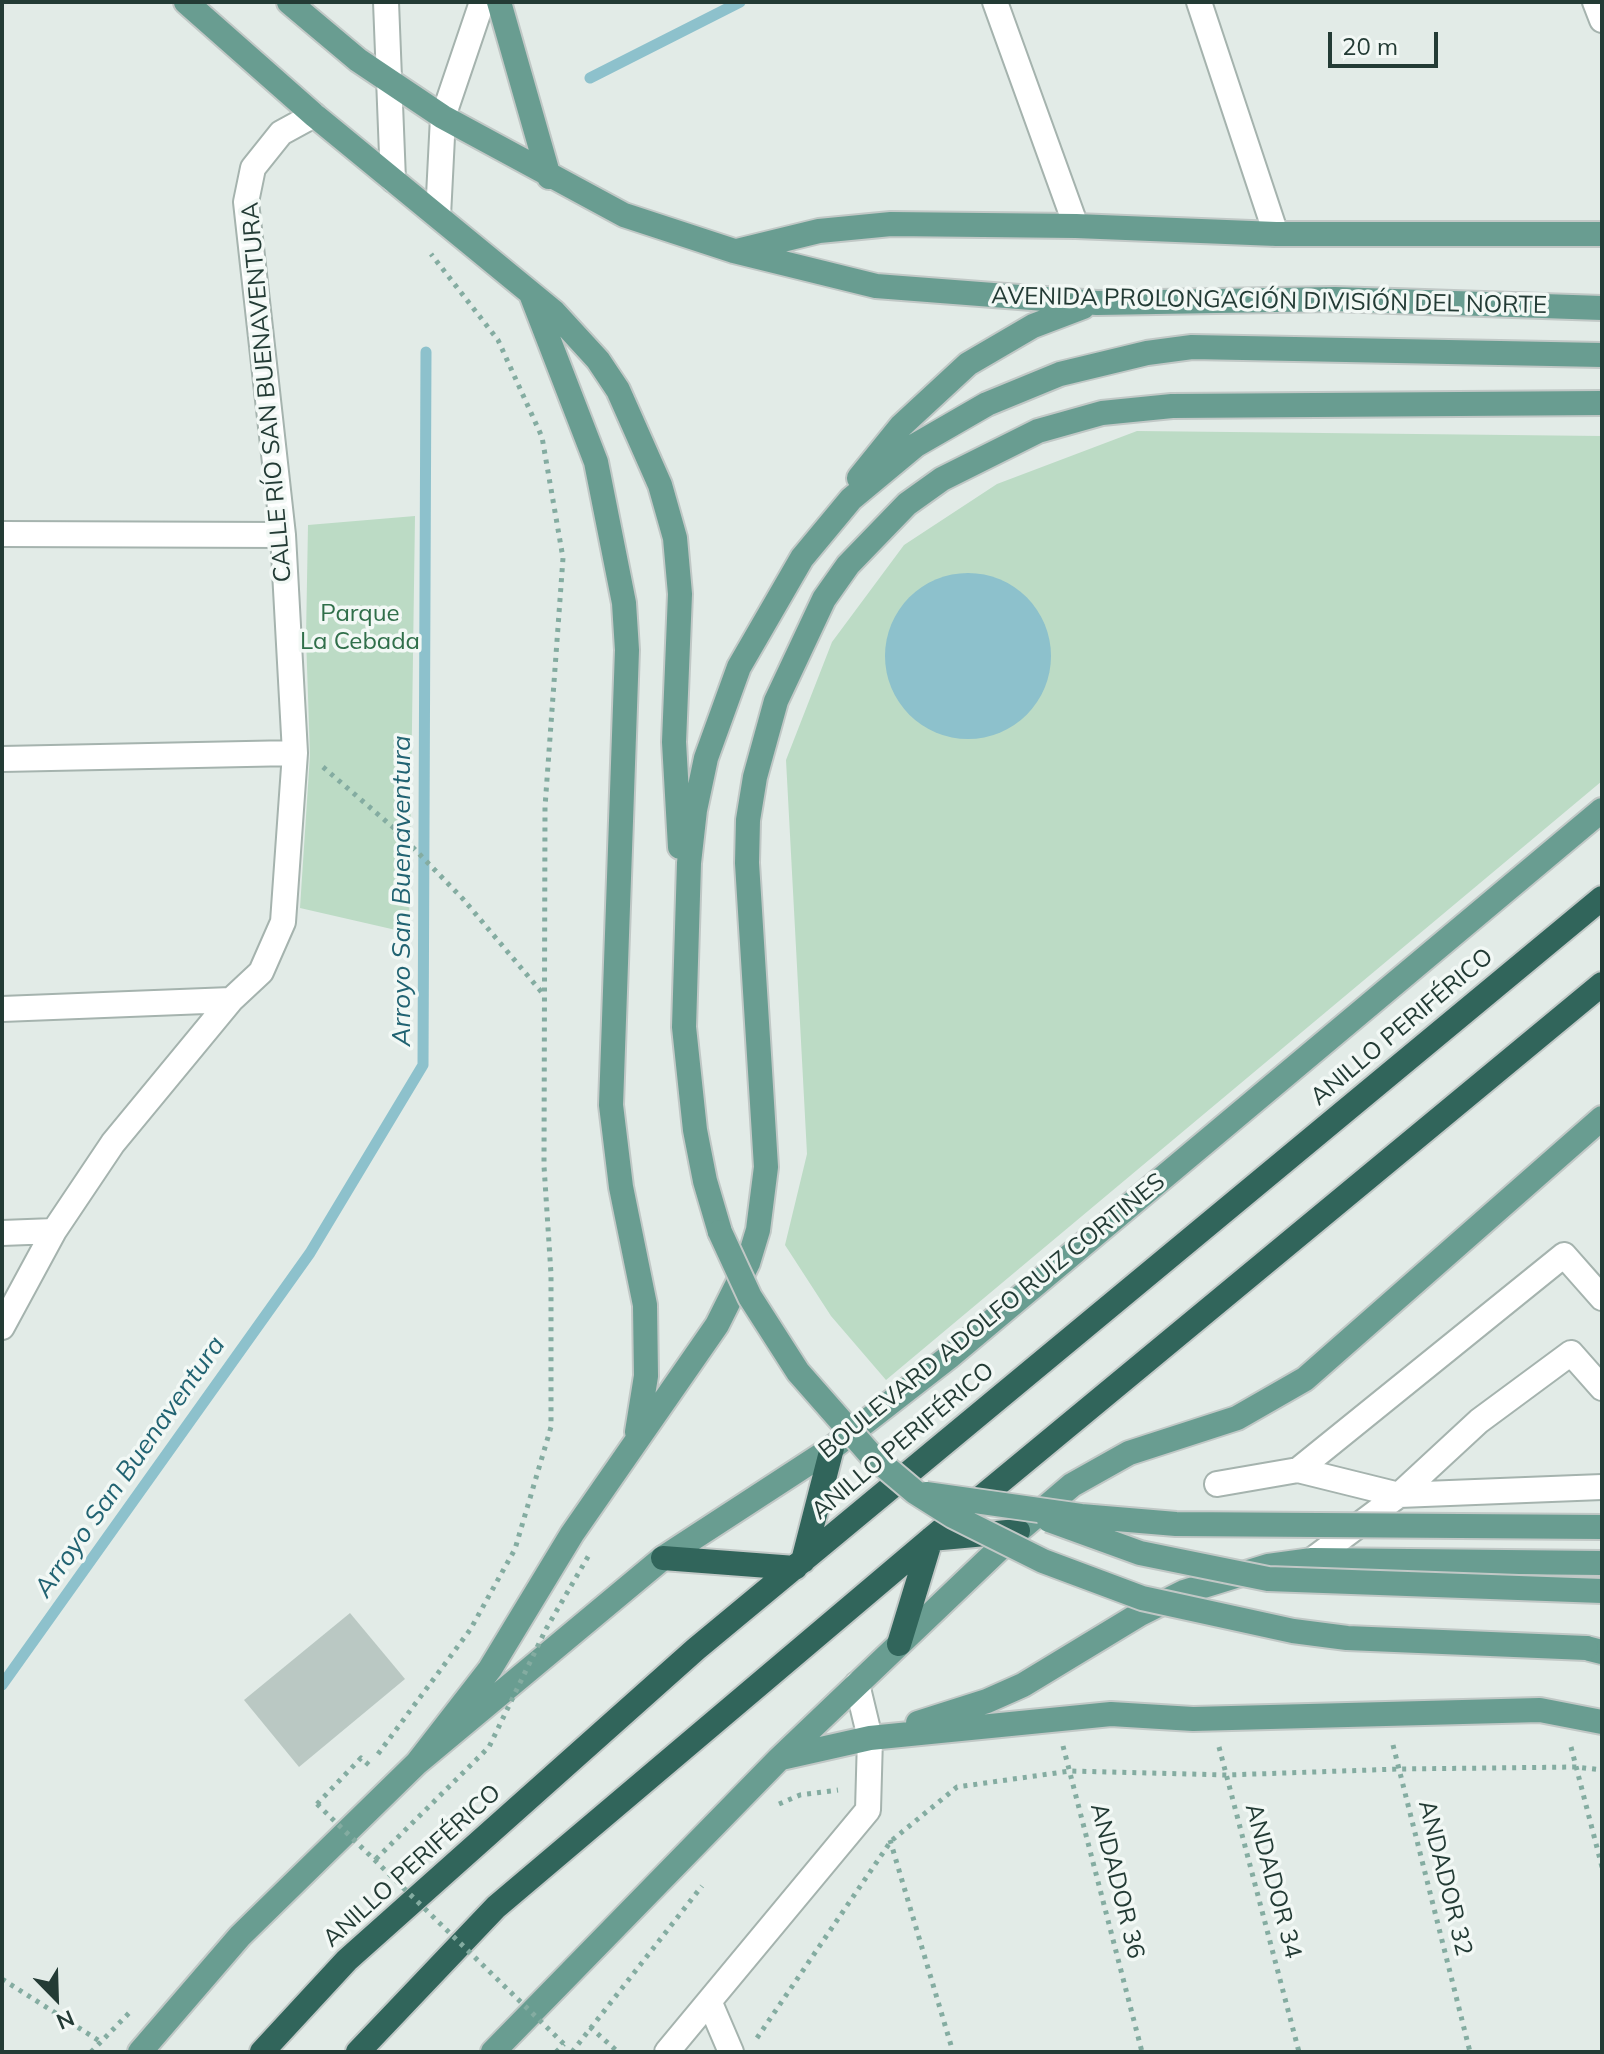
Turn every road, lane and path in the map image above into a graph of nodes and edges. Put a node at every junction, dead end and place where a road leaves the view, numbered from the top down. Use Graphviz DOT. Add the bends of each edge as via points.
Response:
graph roads {
  1 [pos="186,2"];
  2 [pos="289,2"];
  3 [pos="386,2"];
  4 [pos="482,2"];
  5 [pos="499,2"];
  6 [pos="995,2"];
  7 [pos="1199,2"];
  8 [pos="1595,2"];
  9 [pos="1602,20"];
  10 [pos="387,79"];
  11 [pos="314,115"];
  12 [pos="443,117"];
  13 [pos="549,177"];
  14 [pos="393,180"];
  15 [pos="438,216"];
  16 [pos="1076,226"];
  17 [pos="1276,234"];
  18 [pos="1602,234"];
  19 [pos="425,247"];
  20 [pos="734,251"];
  21 [pos="531,294"];
  22 [pos="1097,303"];
  23 [pos="1602,308"];
  24 [pos="1602,355"];
  25 [pos="1602,403"];
  26 [pos="825,528"];
  27 [pos="2,534"];
  28 [pos="283,535"];
  29 [pos="295,753"];
  30 [pos="2,759"];
  31 [pos="1602,810"];
  32 [pos="1602,898"];
  33 [pos="688,917"];
  34 [pos="1602,984"];
  35 [pos="545,996"];
  36 [pos="231,1000"];
  37 [pos="2,1009"];
  38 [pos="1602,1118"];
  39 [pos="54,1231"];
  40 [pos="2,1233"];
  41 [pos="1602,1298"];
  42 [pos="2,1327"];
  43 [pos="1602,1388"];
  44 [pos="634,1445"];
  45 [pos="832,1448"];
  46 [pos="1298,1470"];
  47 [pos="1217,1484"];
  48 [pos="1602,1487"];
  49 [pos="915,1492"];
  50 [pos="1399,1495"];
  51 [pos="1019,1520"];
  52 [pos="1602,1527"];
  53 [pos="931,1539"];
  54 [pos="589,1555"];
  55 [pos="663,1558"];
  56 [pos="1312,1560"];
  57 [pos="1602,1563"];
  58 [pos="799,1564"];
  59 [pos="1602,1591"];
  60 [pos="899,1644"];
  61 [pos="1594,1650"];
  62 [pos="857,1684"];
  63 [pos="1562,1712"];
  64 [pos="1385,1713"];
  65 [pos="1056,1718"];
  66 [pos="1212,1719"];
  67 [pos="1602,1722"];
  68 [pos="870,1738"];
  69 [pos="779,1759"];
  70 [pos="417,1763"];
  71 [pos="1576,1767"];
  72 [pos="1399,1769"];
  73 [pos="1602,1770"];
  74 [pos="1070,1771"];
  75 [pos="1227,1775"];
  76 [pos="375,1860"];
  77 [pos="1602,1867"];
  78 [pos="2,1979"];
  79 [pos="710,2003"];
  80 [pos="590,2027"];
  81 [pos="101,2042"];
  82 [pos="730,2051"];
  83 [pos="140,2052"];
  84 [pos="262,2052"];
  85 [pos="358,2052"];
  86 [pos="493,2052"];
  87 [pos="556,2052"];
  88 [pos="618,2052"];
  89 [pos="667,2052"];
  90 [pos="1142,2052"];
  91 [pos="1299,2052"];
  92 [pos="1470,2052"];
  1 -- 11 [label="main road"];
  2 -- 10 [label="main road, AVENIDA PROLONGACIÓN DIVISIÓN DEL NORTE"];
  3 -- 10 [label="street"];
  4 -- 12 [label="street"];
  5 -- 13 [label="main road"];
  6 -- 16 [label="street"];
  7 -- 17 [label="street"];
  8 -- 9 [label="street"];
  10 -- 12 [label="main road, AVENIDA PROLONGACIÓN DIVISIÓN DEL NORTE"];
  10 -- 14 [label="street"];
  11 -- 14 [label="main road"];
  11 -- 28 [label="street, CALLE RÍO SAN BUENAVENTURA" via="281,133 253,168 246,202"];
  12 -- 13 [label="main road, AVENIDA PROLONGACIÓN DIVISIÓN DEL NORTE"];
  12 -- 15 [label="street"];
  13 -- 20 [label="main road, AVENIDA PROLONGACIÓN DIVISIÓN DEL NORTE" via="624,215"];
  14 -- 15 [label="main road"];
  15 -- 21 [label="main road"];
  16 -- 17 [label="main road"];
  16 -- 20 [label="main road" via="855,226"];
  17 -- 18 [label="main road"];
  19 -- 35 [label="path" via="498,340 542,437 563,558 545,807"];
  20 -- 22 [label="main road, AVENIDA PROLONGACIÓN DIVISIÓN DEL NORTE" via="876,286"];
  21 -- 33 [label="main road" via="574,332 618,390 660,485 675,538 680,594 674,742"];
  21 -- 44 [label="main road" via="596,462 624,603 627,650 611,1105 647,1341"];
  22 -- 23 [label="main road, AVENIDA PROLONGACIÓN DIVISIÓN DEL NORTE" via="1335,299"];
  22 -- 26 [label="main road" via="1033,326 968,364 901,426"];
  24 -- 26 [label="main road" via="1192,347 1104,362 1023,388 952,423 882,470"];
  25 -- 44 [label="main road" via="1137,408 1102,413 1038,431 955,472 907,504 866,544 824,599 776,701 748,820 766,1167 758,1230 744,1273 717,1325"];
  26 -- 33 [label="main road" via="759,628 722,707 695,810"];
  27 -- 28 [label="street"];
  28 -- 29 [label="street, CALLE RÍO SAN BUENAVENTURA"];
  29 -- 30 [label="street"];
  29 -- 35 [label="path" via="314,760 395,829"];
  29 -- 36 [label="street, CALLE RÍO SAN BUENAVENTURA" via="283,922 261,972"];
  31 -- 45 [label="main road, BOULEVARD ADOLFO RUIZ CORTINES" via="949,1357"];
  32 -- 58 [label="highway, ANILLO PERIFÉRICO"];
  33 -- 49 [label="main road, bridge" via="687,1079 705,1181 734,1265 806,1383 871,1455"];
  34 -- 53 [label="highway"];
  35 -- 76 [label="path, bridge" via="551,1427 515,1549 470,1630 369,1765 361,1758 317,1804"];
  36 -- 37 [label="street"];
  36 -- 39 [label="street, CALLE RÍO SAN BUENAVENTURA" via="113,1143"];
  38 -- 51 [label="main road" via="1305,1379 1237,1418 1098,1468"];
  39 -- 40 [label="street"];
  39 -- 42 [label="street, CALLE RÍO SAN BUENAVENTURA"];
  41 -- 46 [label="street" via="1564,1255"];
  43 -- 50 [label="street" via="1571,1353 1479,1421"];
  44 -- 70 [label="main road" via="572,1534 490,1669"];
  45 -- 55 [label="main road, BOULEVARD ADOLFO RUIZ CORTINES"];
  45 -- 58 [label="highway"];
  46 -- 47 [label="street"];
  46 -- 50 [label="street"];
  48 -- 50 [label="street"];
  49 -- 51 [label="main road, bridge"];
  49 -- 61 [label="main road, bridge" via="1043,1561 1191,1611 1347,1638"];
  50 -- 56 [label="street"];
  51 -- 52 [label="main road, bridge" via="1245,1527"];
  51 -- 53 [label="highway"];
  51 -- 59 [label="main road, bridge" via="1140,1553 1268,1579"];
  51 -- 60 [label="main road"];
  53 -- 60 [label="highway"];
  53 -- 85 [label="highway" via="496,1907"];
  54 -- 76 [label="path, bridge" via="489,1747"];
  55 -- 58 [label="highway"];
  55 -- 70 [label="main road, BOULEVARD ADOLFO RUIZ CORTINES"];
  56 -- 57 [label="main road"];
  56 -- 68 [label="main road" via="1226,1577 1184,1592 1023,1685"];
  58 -- 84 [label="highway, ANILLO PERIFÉRICO" via="347,1960"];
  60 -- 62 [label="main road"];
  62 -- 68 [label="street"];
  62 -- 69 [label="main road"];
  63 -- 64 [label="main road"];
  63 -- 67 [label="main road"];
  63 -- 71 [label="path"];
  64 -- 66 [label="main road"];
  64 -- 72 [label="path, ANDADOR 32"];
  65 -- 66 [label="main road" via="1111,1714"];
  65 -- 68 [label="main road"];
  65 -- 74 [label="path, ANDADOR 36"];
  66 -- 75 [label="path, ANDADOR 34"];
  68 -- 69 [label="main road"];
  68 -- 79 [label="street" via="868,1810"];
  69 -- 86 [label="main road"];
  70 -- 83 [label="main road, BOULEVARD ADOLFO RUIZ CORTINES" via="240,1936"];
  71 -- 72 [label="path"];
  71 -- 73 [label="path"];
  71 -- 77 [label="path"];
  72 -- 75 [label="path"];
  72 -- 92 [label="path, ANDADOR 32"];
  74 -- 75 [label="path"];
  74 -- 82 [label="path" via="957,1787 891,1841 760,2037"];
  74 -- 90 [label="path, ANDADOR 36"];
  75 -- 91 [label="path, ANDADOR 34"];
  76 -- 87 [label="path, bridge" via="564,2044"];
  78 -- 81 [label="path"];
  79 -- 82 [label="street"];
  79 -- 89 [label="street"];
  80 -- 88 [label="path"];
}
